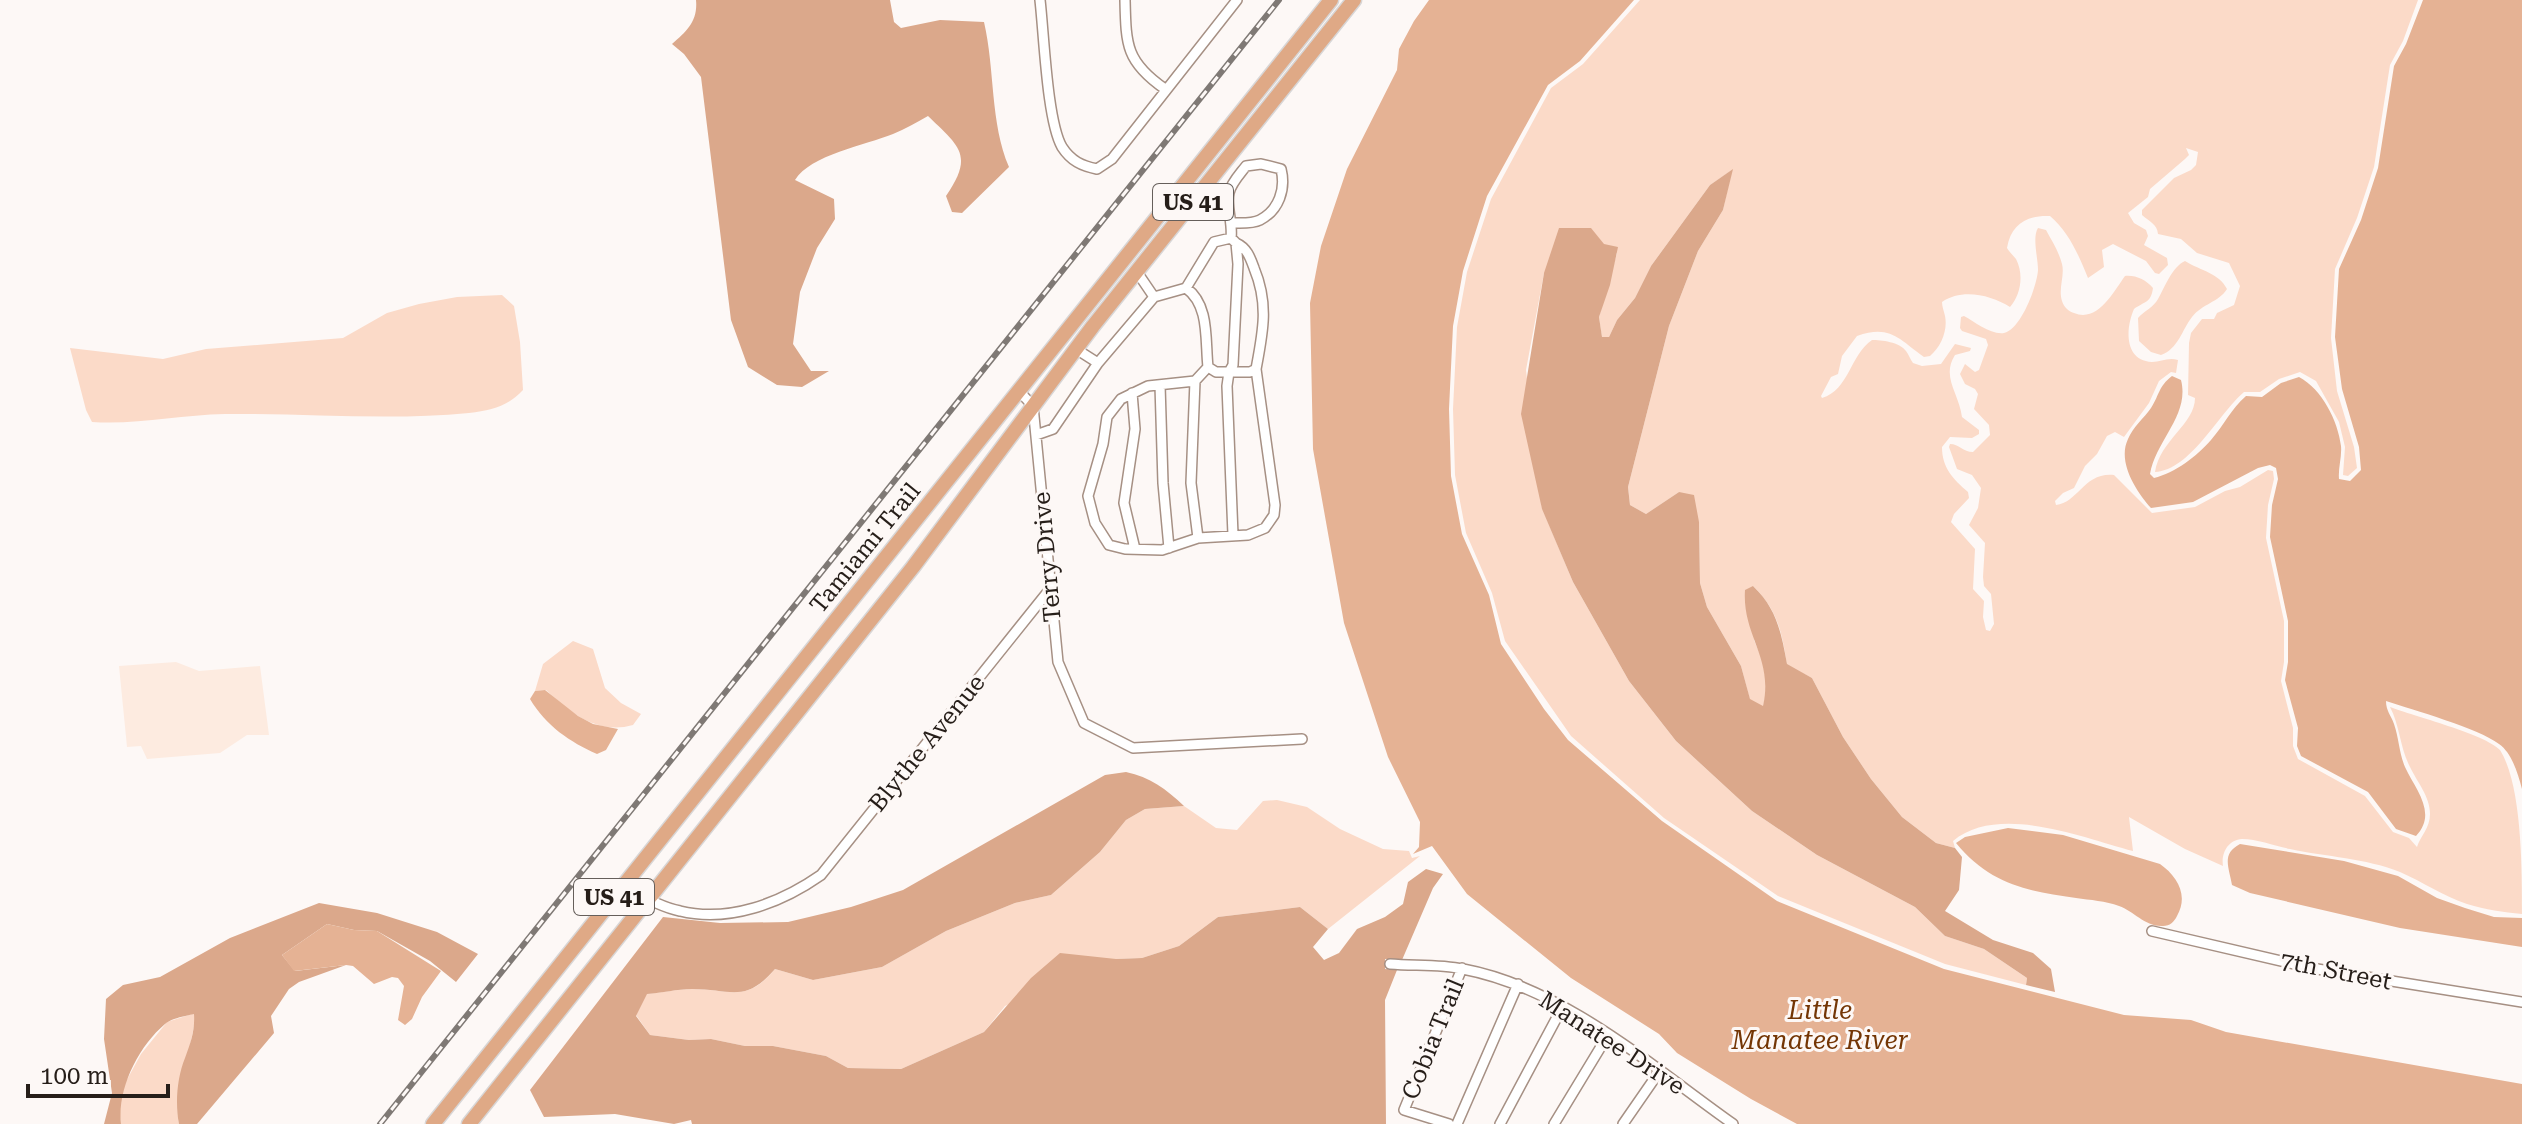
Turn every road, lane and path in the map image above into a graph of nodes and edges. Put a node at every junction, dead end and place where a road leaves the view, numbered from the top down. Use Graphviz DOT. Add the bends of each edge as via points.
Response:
graph roads {
  1 [pos="1040,0"];
  2 [pos="1125,0"];
  3 [pos="1237,0"];
  4 [pos="1331,0"];
  5 [pos="1354,0"];
  6 [pos="1165,89"];
  7 [pos="1233,223"];
  8 [pos="1233,241"];
  9 [pos="1137,272"];
  10 [pos="1186,288"];
  11 [pos="1154,297"];
  12 [pos="1076,349"];
  13 [pos="1098,363"];
  14 [pos="1208,367"];
  15 [pos="1256,369"];
  16 [pos="1229,372"];
  17 [pos="1195,381"];
  18 [pos="1160,385"];
  19 [pos="1019,391"];
  20 [pos="1132,393"];
  21 [pos="1033,406"];
  22 [pos="1036,435"];
  23 [pos="1233,535"];
  24 [pos="1198,538"];
  25 [pos="1169,548"];
  26 [pos="1135,549"];
  27 [pos="1050,589"];
  28 [pos="1302,739"];
  29 [pos="623,886"];
  30 [pos="648,899"];
  31 [pos="2152,931"];
  32 [pos="1390,964"];
  33 [pos="1462,968"];
  34 [pos="1518,984"];
  35 [pos="2522,1002"];
  36 [pos="1563,1006"];
  37 [pos="1608,1035"];
  38 [pos="1659,1072"];
  39 [pos="1627,1123"];
  40 [pos="433,1124"];
  41 [pos="469,1124"];
  42 [pos="1449,1124"];
  43 [pos="1457,1124"];
  44 [pos="1500,1124"];
  45 [pos="1554,1124"];
  46 [pos="1733,1124"];
  1 -- 6 [label="street" via="1055,130 1071,159 1097,169 1112,159"];
  2 -- 6 [label="street" via="1126,43 1134,62"];
  3 -- 6 [label="street"];
  4 -- 19 [label="main road, Tamiami Trail / US 41"];
  5 -- 9 [label="main road, Tamiami Trail / US 41"];
  7 -- 7 [label="street" via="1229,194 1246,166 1281,169 1285,184 1276,208 1257,222"];
  7 -- 8 [label="street"];
  8 -- 10 [label="street" via="1214,242"];
  8 -- 15 [label="street" via="1249,255 1265,303"];
  8 -- 16 [label="street" via="1236,308"];
  9 -- 11 [label="street"];
  9 -- 12 [label="main road, Tamiami Trail / US 41"];
  10 -- 11 [label="street"];
  10 -- 14 [label="street" via="1201,307"];
  11 -- 13 [label="street"];
  12 -- 13 [label="street"];
  12 -- 21 [label="main road, Tamiami Trail / US 41"];
  13 -- 22 [label="street" via="1053,429"];
  14 -- 16 [label="street"];
  14 -- 17 [label="street"];
  15 -- 16 [label="street"];
  15 -- 23 [label="street" via="1274,515 1260,531"];
  16 -- 23 [label="street"];
  17 -- 18 [label="street"];
  17 -- 24 [label="street" via="1191,483"];
  18 -- 20 [label="street"];
  18 -- 25 [label="street"];
  19 -- 21 [label="street"];
  19 -- 29 [label="main road, Tamiami Trail / US 41"];
  20 -- 26 [label="street" via="1135,429 1124,503"];
  20 -- 26 [label="street" via="1107,417 1088,496 1095,523 1109,545"];
  21 -- 22 [label="street, Terry Drive"];
  21 -- 30 [label="main road, Tamiami Trail / US 41" via="913,567"];
  22 -- 27 [label="street, Terry Drive"];
  23 -- 24 [label="street"];
  24 -- 25 [label="street"];
  25 -- 26 [label="street"];
  27 -- 28 [label="street, Terry Drive" via="1058,662 1084,723 1133,748"];
  27 -- 30 [label="street, Blythe Avenue" via="821,875 760,908 702,915"];
  29 -- 30 [label="street, Blythe Avenue"];
  29 -- 40 [label="main road, Tamiami Trail / US 41"];
  30 -- 41 [label="main road, Tamiami Trail / US 41"];
  31 -- 35 [label="street, 7th Street" via="2311,968"];
  32 -- 33 [label="street, Manatee Drive"];
  33 -- 34 [label="street, Manatee Drive"];
  33 -- 42 [label="street, Cobia Trail" via="1404,1110"];
  34 -- 36 [label="street, Manatee Drive"];
  34 -- 43 [label="street"];
  36 -- 37 [label="street, Manatee Drive"];
  36 -- 44 [label="street"];
  37 -- 38 [label="street, Manatee Drive"];
  37 -- 45 [label="street"];
  38 -- 39 [label="street"];
  38 -- 46 [label="street, Manatee Drive"];
}
